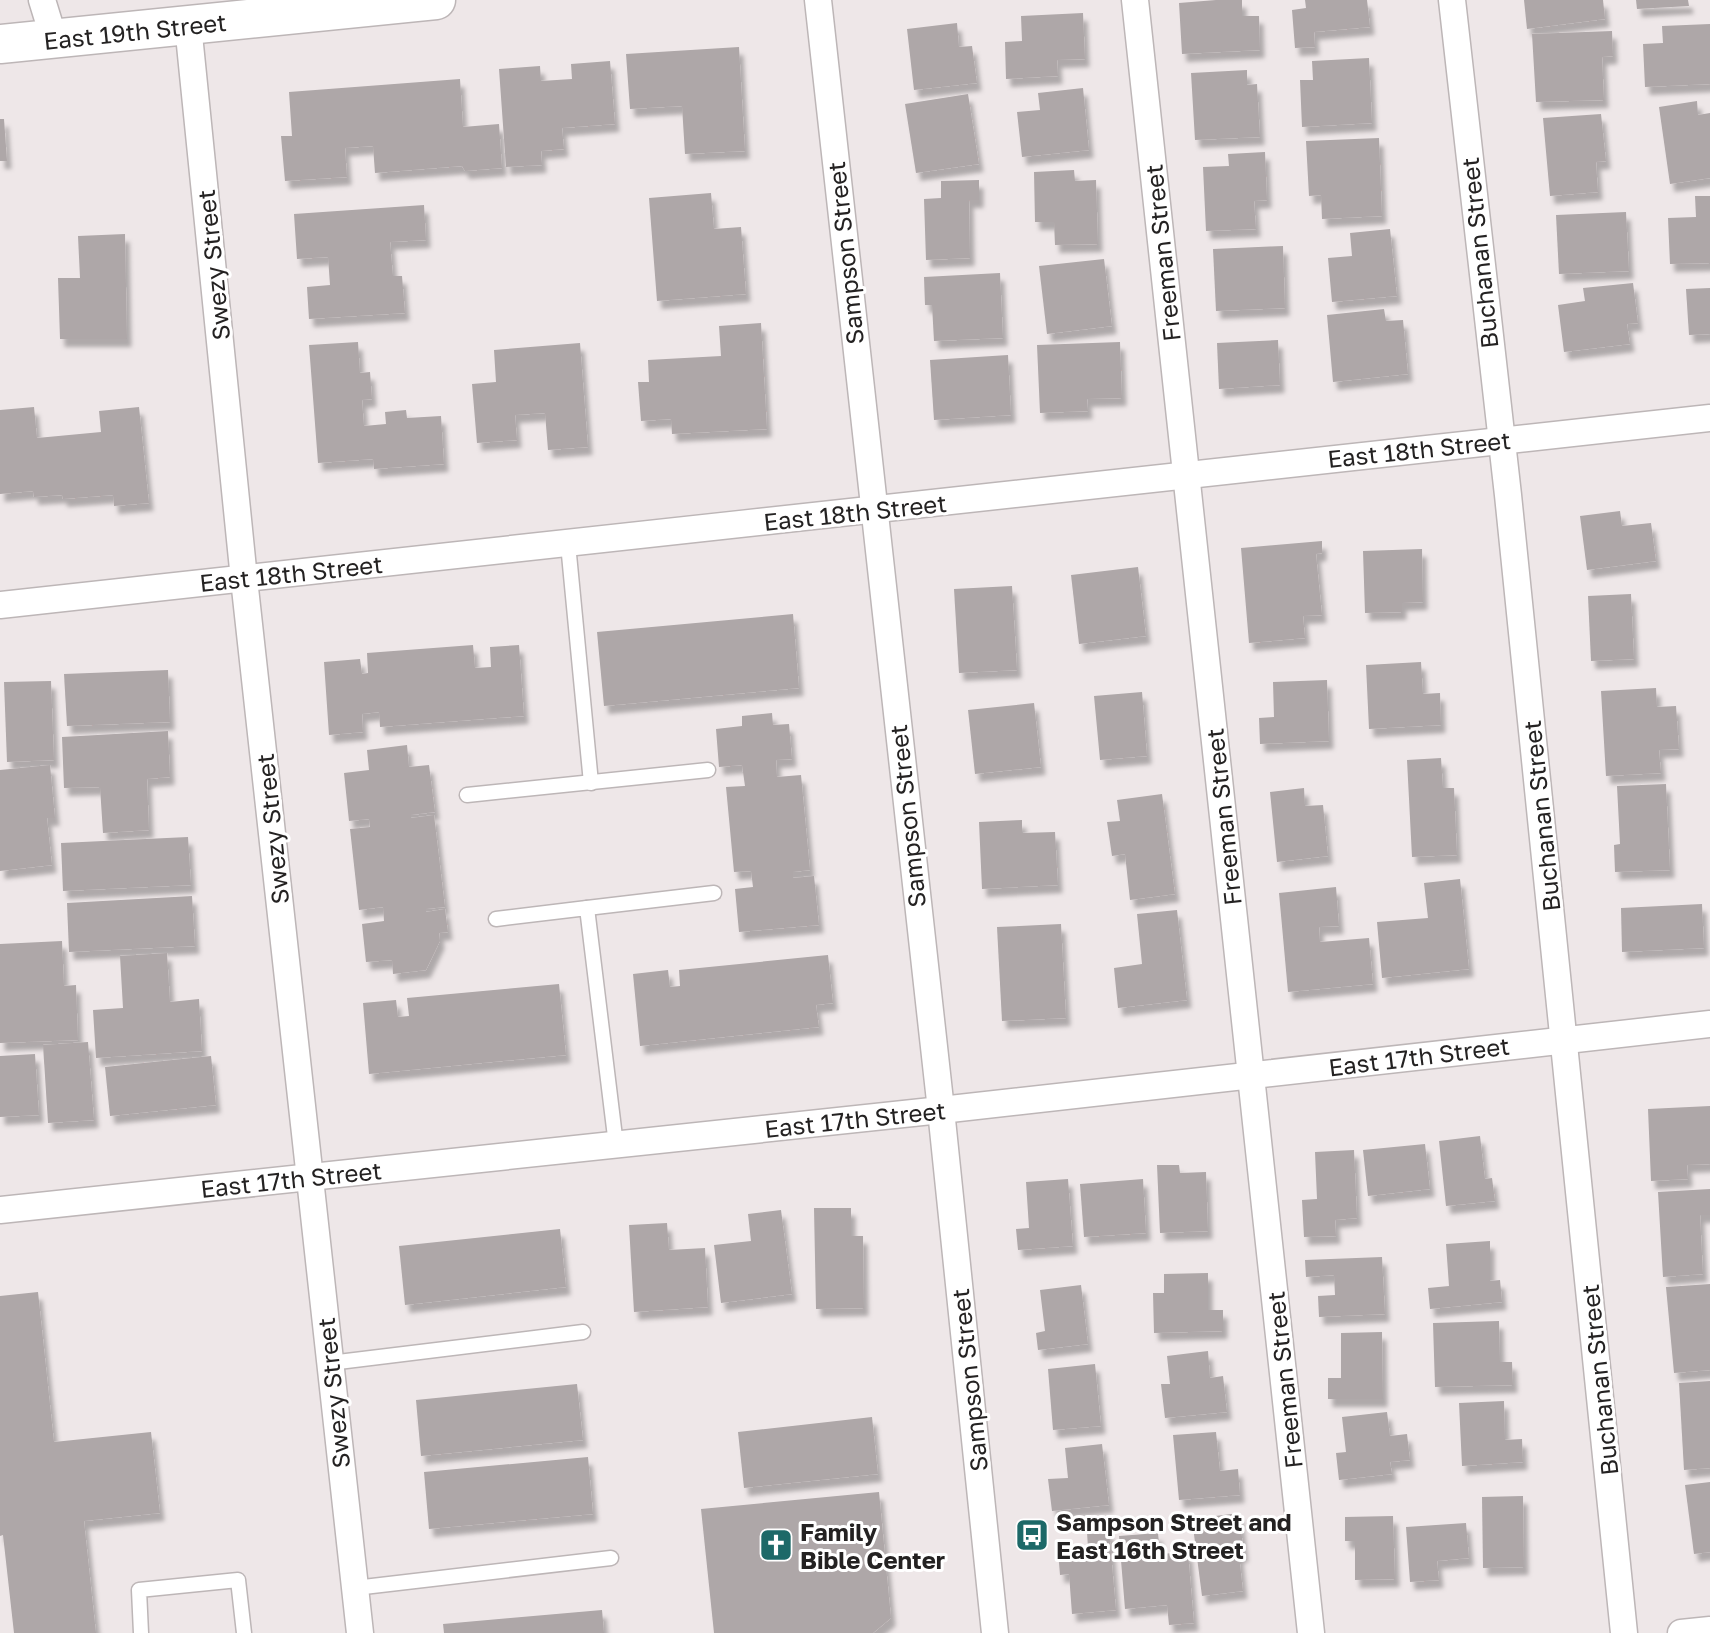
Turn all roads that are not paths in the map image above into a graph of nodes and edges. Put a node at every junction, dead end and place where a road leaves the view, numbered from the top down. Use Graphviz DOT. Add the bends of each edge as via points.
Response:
graph roads {
  1 [pos="42,0"];
  2 [pos="436,0"];
  3 [pos="818,0"];
  4 [pos="1135,0"];
  5 [pos="1451,0"];
  6 [pos="315,7"];
  7 [pos="188,25"];
  8 [pos="54,39"];
  9 [pos="0,44"];
  10 [pos="1710,418"];
  11 [pos="1500,440"];
  12 [pos="1186,475"];
  13 [pos="872,511"];
  14 [pos="568,544"];
  15 [pos="244,579"];
  16 [pos="0,605"];
  17 [pos="708,770"];
  18 [pos="591,783"];
  19 [pos="467,795"];
  20 [pos="714,893"];
  21 [pos="587,908"];
  22 [pos="496,919"];
  23 [pos="1710,1024"];
  24 [pos="1564,1039"];
  25 [pos="1250,1075"];
  26 [pos="941,1110"];
  27 [pos="616,1145"];
  28 [pos="310,1178"];
  29 [pos="0,1210"];
  30 [pos="583,1332"];
  31 [pos="330,1363"];
  32 [pos="611,1558"];
  33 [pos="355,1588"];
  34 [pos="1710,1630"];
  35 [pos="141,1633"];
  36 [pos="244,1633"];
  37 [pos="360,1633"];
  38 [pos="995,1633"];
  39 [pos="1311,1633"];
  40 [pos="1624,1633"];
  41 [pos="1681,1633"];
  1 -- 8 [label="street"];
  2 -- 6 [label="street, East 19th Street"];
  3 -- 13 [label="street, Sampson Street"];
  4 -- 12 [label="street, Freeman Street"];
  5 -- 11 [label="street, Buchanan Street"];
  6 -- 7 [label="street, East 19th Street"];
  7 -- 8 [label="street, East 19th Street"];
  7 -- 15 [label="street, Swezy Street"];
  8 -- 9 [label="street, East 19th Street"];
  10 -- 11 [label="street, East 18th Street"];
  11 -- 12 [label="street, East 18th Street"];
  11 -- 24 [label="street, Buchanan Street"];
  12 -- 13 [label="street, East 18th Street"];
  12 -- 25 [label="street, Freeman Street"];
  13 -- 14 [label="street, East 18th Street"];
  13 -- 26 [label="street, Sampson Street"];
  14 -- 15 [label="street, East 18th Street"];
  14 -- 18 [label="lane"];
  15 -- 16 [label="street, East 18th Street"];
  15 -- 28 [label="street, Swezy Street"];
  17 -- 18 [label="lane"];
  18 -- 19 [label="lane"];
  20 -- 21 [label="lane"];
  21 -- 22 [label="lane"];
  21 -- 27 [label="lane"];
  23 -- 24 [label="street, East 17th Street"];
  24 -- 25 [label="street, East 17th Street"];
  24 -- 40 [label="street, Buchanan Street"];
  25 -- 26 [label="street, East 17th Street"];
  25 -- 39 [label="street, Freeman Street"];
  26 -- 27 [label="street, East 17th Street"];
  26 -- 38 [label="street, Sampson Street"];
  27 -- 28 [label="street, East 17th Street"];
  28 -- 29 [label="street, East 17th Street"];
  28 -- 31 [label="street, Swezy Street"];
  30 -- 31 [label="lane"];
  31 -- 33 [label="street, Swezy Street"];
  32 -- 33 [label="lane"];
  33 -- 37 [label="street, Swezy Street"];
  34 -- 41 [label="street"];
  35 -- 36 [label="lane" via="139,1590 238,1580"];
}
